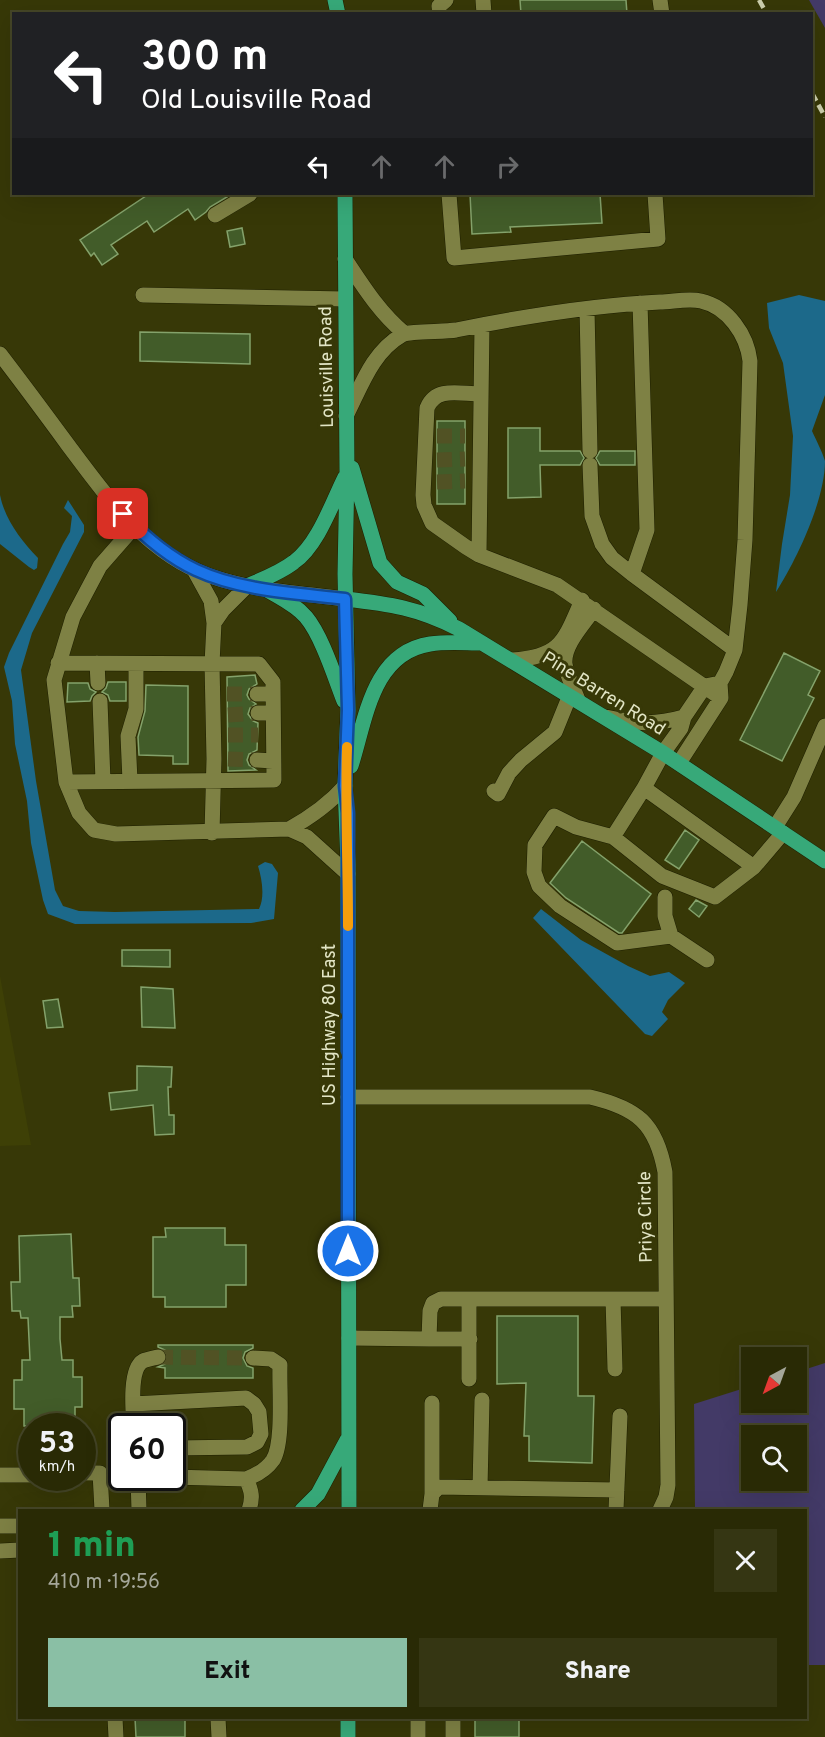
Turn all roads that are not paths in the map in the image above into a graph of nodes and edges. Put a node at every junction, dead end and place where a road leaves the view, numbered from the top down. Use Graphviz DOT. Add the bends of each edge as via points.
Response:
graph roads {
  1 [pos="248,195"];
  2 [pos="345,195"];
  3 [pos="449,195"];
  4 [pos="656,195"];
  5 [pos="215,215"];
  6 [pos="345,259"];
  7 [pos="143,295"];
  8 [pos="345,299"];
  9 [pos="640,303"];
  10 [pos="587,309"];
  11 [pos="482,325"];
  12 [pos="404,333"];
  13 [pos="0,354"];
  14 [pos="480,394"];
  15 [pos="346,416"];
  16 [pos="347,446"];
  17 [pos="347,472"];
  18 [pos="135,526"];
  19 [pos="345,540"];
  20 [pos="479,555"];
  21 [pos="194,570"];
  22 [pos="632,574"];
  23 [pos="248,586"];
  24 [pos="264,588"];
  25 [pos="345,599"];
  26 [pos="588,605"];
  27 [pos="214,622"];
  28 [pos="459,629"];
  29 [pos="485,644"];
  30 [pos="735,650"];
  31 [pos="512,660"];
  32 [pos="58,663"];
  33 [pos="97,663"];
  34 [pos="136,664"];
  35 [pos="212,664"];
  36 [pos="98,682"];
  37 [pos="712,684"];
  38 [pos="574,698"];
  39 [pos="100,701"];
  40 [pos="348,710"];
  41 [pos="605,717"];
  42 [pos="684,717"];
  43 [pos="825,726"];
  44 [pos="663,753"];
  45 [pos="257,760"];
  46 [pos="273,761"];
  47 [pos="679,763"];
  48 [pos="103,781"];
  49 [pos="130,781"];
  50 [pos="213,781"];
  51 [pos="66,782"];
  52 [pos="345,786"];
  53 [pos="644,788"];
  54 [pos="494,791"];
  55 [pos="289,829"];
  56 [pos="779,830"];
  57 [pos="212,833"];
  58 [pos="613,837"];
  59 [pos="825,861"];
  60 [pos="754,867"];
  61 [pos="348,874"];
  62 [pos="665,897"];
  63 [pos="671,936"];
  64 [pos="707,960"];
  65 [pos="348,1097"];
  66 [pos="470,1299"];
  67 [pos="613,1299"];
  68 [pos="666,1299"];
  69 [pos="348,1338"];
  70 [pos="429,1339"];
  71 [pos="470,1339"];
  72 [pos="158,1358"];
  73 [pos="253,1358"];
  74 [pos="615,1369"];
  75 [pos="469,1379"];
  76 [pos="482,1400"];
  77 [pos="432,1403"];
  78 [pos="133,1404"];
  79 [pos="133,1413"];
  80 [pos="620,1416"];
  81 [pos="349,1438"];
  82 [pos="186,1448"];
  83 [pos="96,1473"];
  84 [pos="18,1474"];
  85 [pos="0,1475"];
  86 [pos="186,1477"];
  87 [pos="246,1479"];
  88 [pos="480,1488"];
  89 [pos="617,1490"];
  90 [pos="138,1491"];
  91 [pos="432,1494"];
  92 [pos="102,1509"];
  93 [pos="139,1509"];
  94 [pos="249,1509"];
  95 [pos="303,1509"];
  96 [pos="349,1509"];
  97 [pos="430,1509"];
  98 [pos="616,1509"];
  99 [pos="660,1509"];
  100 [pos="0,1526"];
  101 [pos="18,1526"];
  102 [pos="18,1550"];
  103 [pos="0,1551"];
  104 [pos="115,1719"];
  105 [pos="219,1719"];
  106 [pos="348,1719"];
  107 [pos="418,1719"];
  108 [pos="453,1719"];
  109 [pos="116,1737"];
  110 [pos="219,1737"];
  111 [pos="348,1737"];
  112 [pos="418,1737"];
  113 [pos="453,1737"];
  1 -- 5 [label="street"];
  2 -- 6 [label="main road, Louisville Road"];
  3 -- 4 [label="street" via="454,258 658,239"];
  6 -- 8 [label="main road, Louisville Road"];
  6 -- 12 [label="street" via="372,301"];
  7 -- 8 [label="street"];
  8 -- 15 [label="main road, Louisville Road"];
  9 -- 10 [label="street"];
  9 -- 22 [label="street" via="647,530"];
  9 -- 30 [label="street" via="699,300 710,304 732,322 748,347 745,540"];
  10 -- 11 [label="street"];
  10 -- 22 [label="street" via="592,516 602,544"];
  11 -- 12 [label="street" via="441,333"];
  11 -- 14 [label="street"];
  12 -- 15 [label="street" via="379,354"];
  13 -- 18 [label="street" via="111,502"];
  14 -- 20 [label="street" via="472,436"];
  14 -- 20 [label="street" via="441,393 430,401 430,482 424,505 432,523"];
  15 -- 16 [label="main road, Louisville Road"];
  16 -- 17 [label="main road, Louisville Road"];
  16 -- 28 [label="main road" via="380,562 397,582 423,594"];
  17 -- 19 [label="main road, Louisville Road"];
  17 -- 23 [label="main road" via="303,555"];
  18 -- 21 [label="street" via="166,553"];
  18 -- 32 [label="street" via="100,566 73,617"];
  19 -- 25 [label="main road, US Highway 80 East"];
  20 -- 26 [label="street" via="548,580"];
  21 -- 23 [label="street"];
  21 -- 27 [label="street" via="211,601"];
  22 -- 30 [label="street"];
  23 -- 24 [label="street"];
  23 -- 27 [label="street"];
  24 -- 25 [label="street"];
  24 -- 40 [label="main road" via="308,618"];
  25 -- 28 [label="main road, Pine Barren Road" via="406,607"];
  25 -- 40 [label="main road, US Highway 80 East"];
  26 -- 31 [label="street" via="559,645 542,655"];
  26 -- 37 [label="street"];
  26 -- 38 [label="street" via="565,656"];
  27 -- 35 [label="street"];
  28 -- 29 [label="main road, Pine Barren Road"];
  29 -- 31 [label="main road, Pine Barren Road"];
  29 -- 52 [label="main road" via="431,644 406,652 390,664 378,680"];
  30 -- 37 [label="street" via="726,672"];
  31 -- 38 [label="main road, Pine Barren Road"];
  32 -- 33 [label="street"];
  32 -- 51 [label="street" via="54,680"];
  33 -- 34 [label="street"];
  33 -- 36 [label="street"];
  34 -- 35 [label="street"];
  34 -- 49 [label="street" via="136,709 128,736"];
  35 -- 46 [label="street" via="259,664 273,682 265,694 266,735"];
  35 -- 50 [label="street" via="220,694 221,759"];
  37 -- 42 [label="street"];
  37 -- 47 [label="street" via="721,698"];
  38 -- 41 [label="main road, Pine Barren Road"];
  38 -- 54 [label="street" via="555,732 509,773 498,794"];
  39 -- 48 [label="street"];
  40 -- 52 [label="main road, US Highway 80 East"];
  41 -- 42 [label="street" via="648,724"];
  41 -- 44 [label="main road, Pine Barren Road"];
  42 -- 44 [label="street"];
  43 -- 56 [label="street"];
  44 -- 47 [label="main road, Pine Barren Road"];
  44 -- 53 [label="street"];
  45 -- 46 [label="street"];
  46 -- 50 [label="street" via="274,780"];
  47 -- 56 [label="main road, Pine Barren Road"];
  48 -- 49 [label="street"];
  48 -- 51 [label="street"];
  49 -- 50 [label="street"];
  50 -- 57 [label="street"];
  51 -- 57 [label="street" via="79,813 94,830 117,834"];
  52 -- 55 [label="street" via="331,802"];
  52 -- 61 [label="main road, US Highway 80 East"];
  53 -- 58 [label="street"];
  53 -- 60 [label="street"];
  55 -- 57 [label="street"];
  55 -- 61 [label="street" via="307,837"];
  56 -- 59 [label="main road, Pine Barren Road"];
  56 -- 60 [label="street"];
  58 -- 60 [label="street" via="662,876 715,897"];
  58 -- 63 [label="street" via="554,816 535,845 534,872 539,886 560,906 617,943"];
  61 -- 65 [label="main road, US Highway 80 East"];
  62 -- 63 [label="street"];
  63 -- 64 [label="street"];
  65 -- 68 [label="street, Priya Circle" via="590,1097 626,1108 654,1133 661,1151 665,1172"];
  65 -- 69 [label="main road, US Highway 80 East"];
  66 -- 67 [label="street"];
  66 -- 70 [label="street" via="441,1299 433,1303"];
  66 -- 71 [label="street"];
  67 -- 68 [label="street"];
  67 -- 74 [label="street"];
  68 -- 99 [label="street, Priya Circle" via="668,1485"];
  69 -- 70 [label="street"];
  69 -- 81 [label="main road, US Highway 80 East"];
  70 -- 71 [label="street"];
  71 -- 75 [label="street"];
  72 -- 78 [label="street" via="144,1360 138,1367"];
  73 -- 87 [label="street" via="271,1359 279,1365 278,1449 261,1473"];
  76 -- 88 [label="street"];
  77 -- 91 [label="street"];
  78 -- 79 [label="street"];
  78 -- 82 [label="street" via="246,1398 259,1412 261,1434 257,1442 247,1447"];
  80 -- 89 [label="street"];
  81 -- 95 [label="main road" via="318,1494"];
  81 -- 96 [label="main road, US Highway 80 East"];
  83 -- 92 [label="street" via="100,1473"];
  84 -- 85 [label="street"];
  86 -- 87 [label="street"];
  87 -- 94 [label="street" via="251,1488"];
  88 -- 89 [label="street"];
  88 -- 91 [label="street" via="439,1487"];
  89 -- 98 [label="street"];
  90 -- 93 [label="street"];
  91 -- 97 [label="street"];
  100 -- 101 [label="street"];
  102 -- 103 [label="street"];
  104 -- 109 [label="street"];
  105 -- 110 [label="street"];
  106 -- 111 [label="main road"];
  107 -- 112 [label="street"];
  108 -- 113 [label="street"];
}
